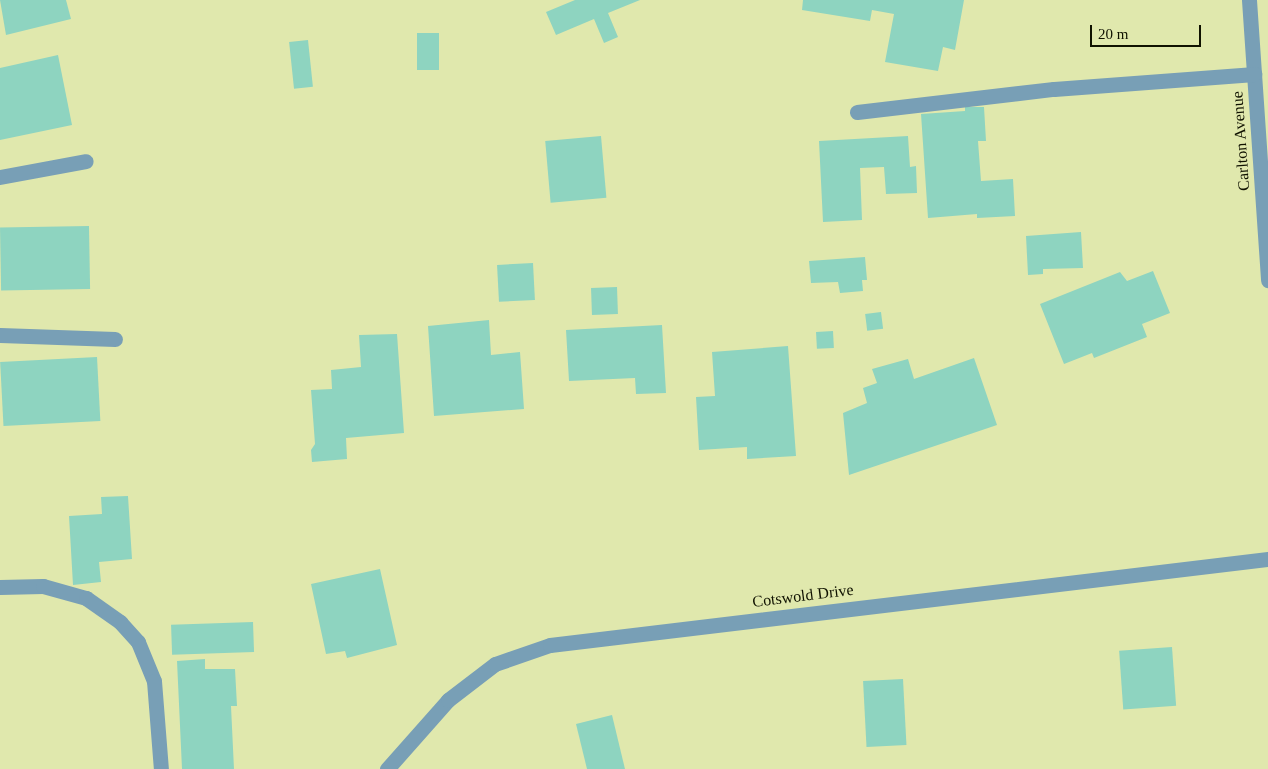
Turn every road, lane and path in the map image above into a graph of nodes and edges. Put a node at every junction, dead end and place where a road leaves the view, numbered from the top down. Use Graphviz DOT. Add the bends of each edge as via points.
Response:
graph roads {
  1 [pos="1250,0"];
  2 [pos="1254,74"];
  3 [pos="857,112"];
  4 [pos="86,161"];
  5 [pos="0,177"];
  6 [pos="1268,280"];
  7 [pos="0,335"];
  8 [pos="115,339"];
  9 [pos="1268,559"];
  10 [pos="0,587"];
  11 [pos="162,769"];
  12 [pos="387,769"];
  1 -- 2 [label="street, Carlton Avenue"];
  2 -- 3 [label="street" via="1054,89"];
  2 -- 6 [label="street, Carlton Avenue"];
  4 -- 5 [label="street"];
  7 -- 8 [label="street"];
  9 -- 12 [label="street, Cotswold Drive" via="550,646 495,664 471,682 428,720"];
  10 -- 11 [label="street" via="43,586 86,598 120,622 138,642 154,681"];
}
